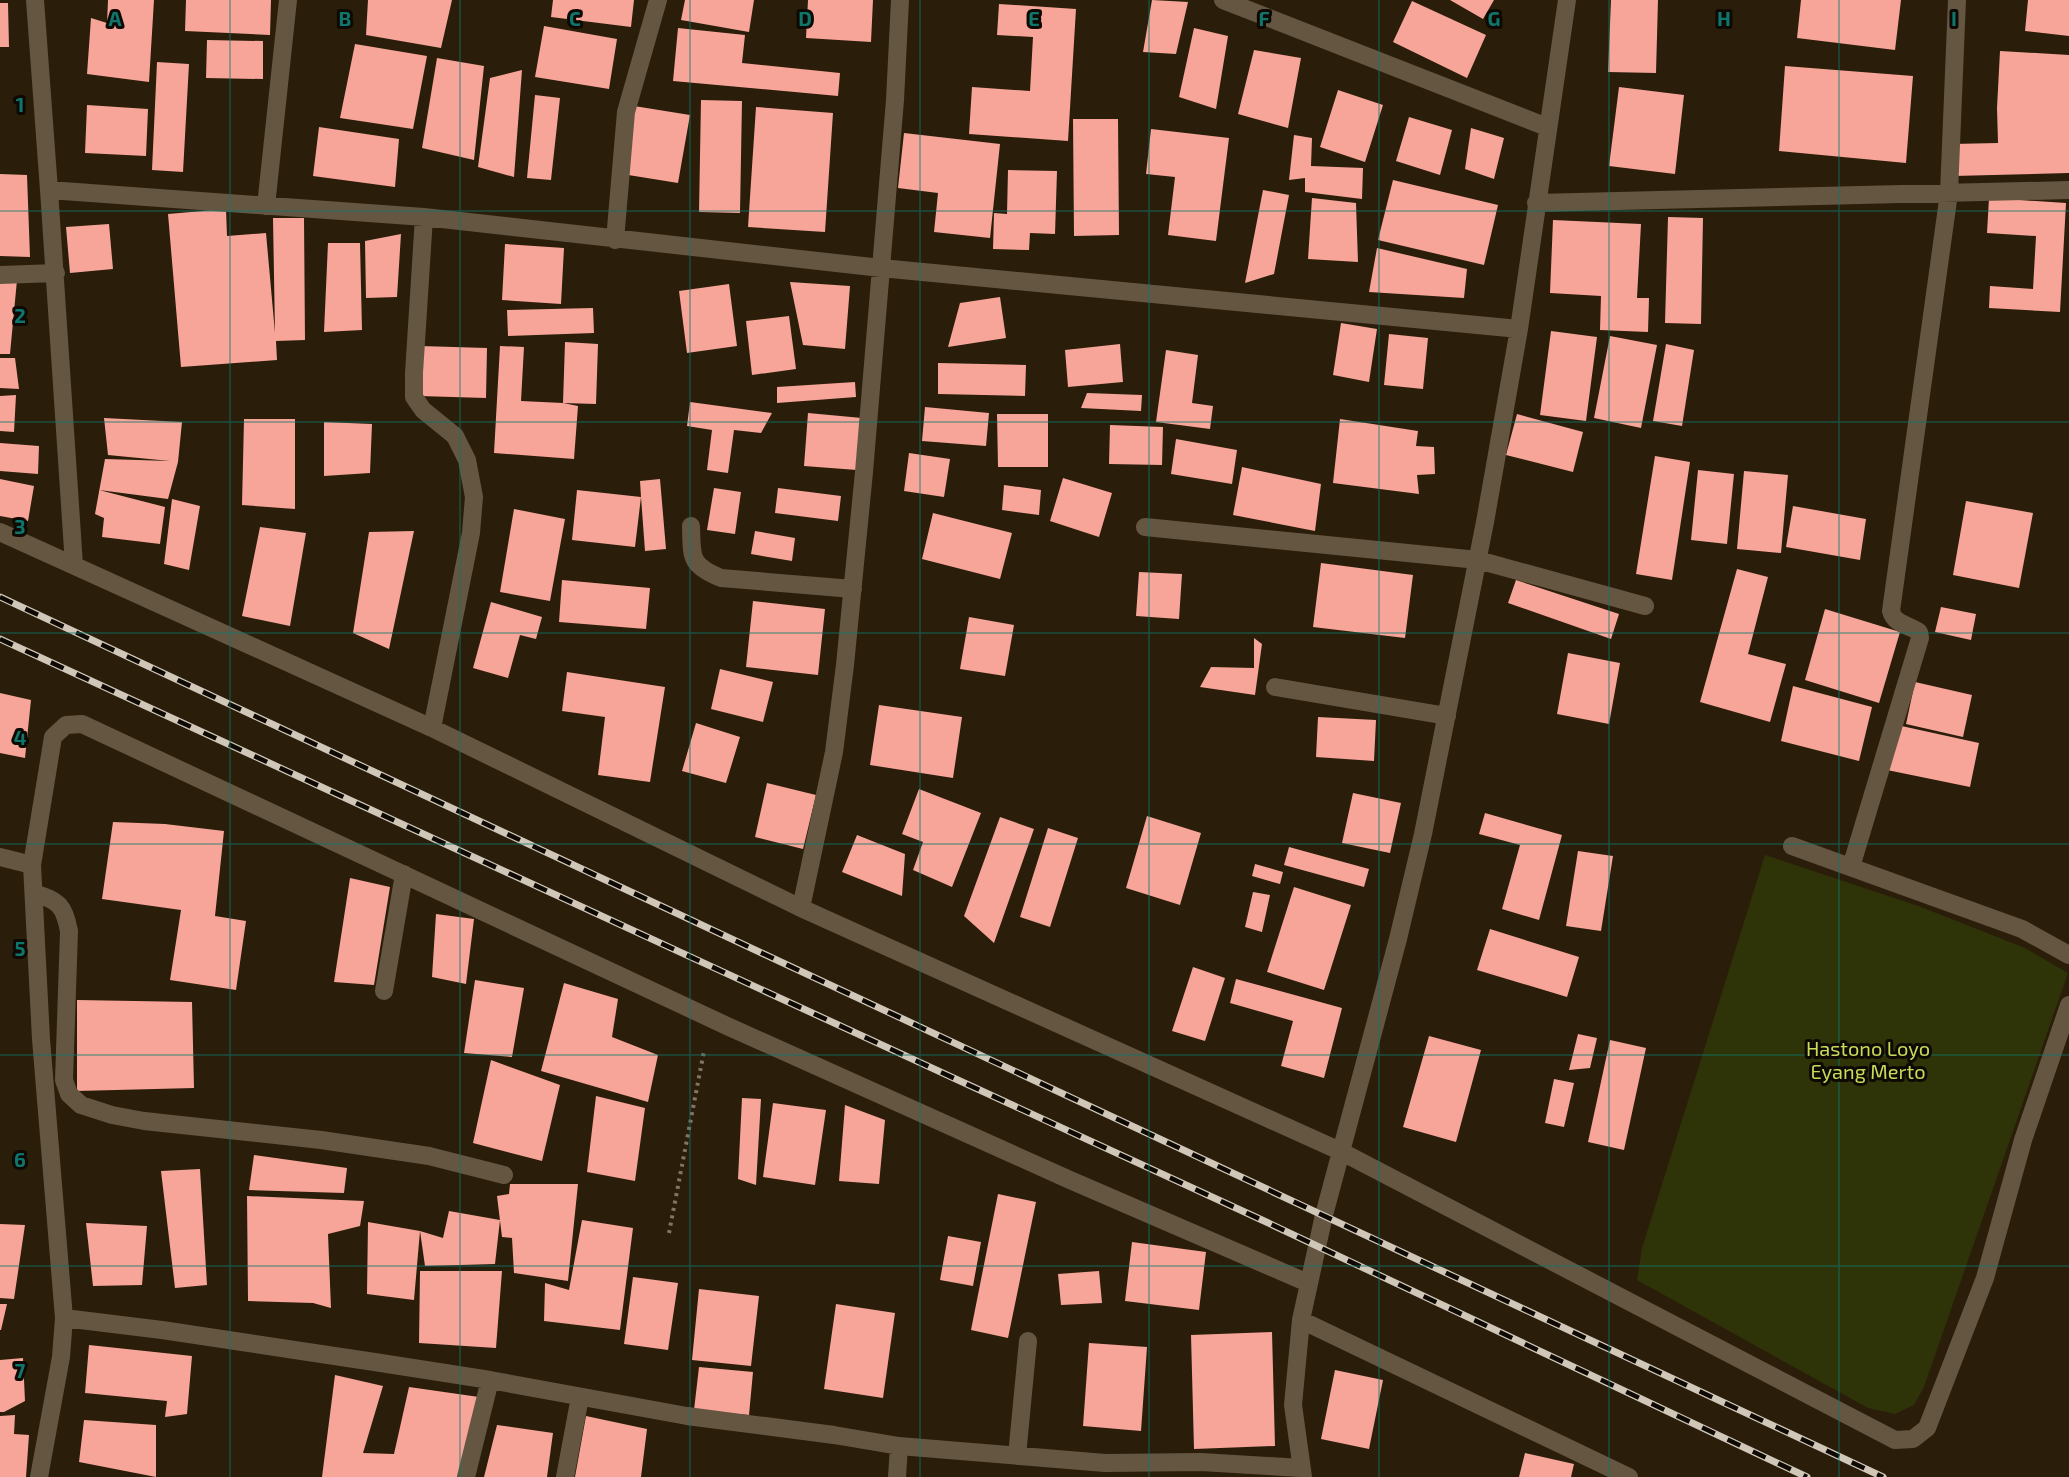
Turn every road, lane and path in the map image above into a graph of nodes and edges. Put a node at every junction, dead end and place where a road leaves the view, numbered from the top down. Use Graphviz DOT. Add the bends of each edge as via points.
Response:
graph roads {
  1 [pos="35,0"];
  2 [pos="288,0"];
  3 [pos="658,0"];
  4 [pos="900,0"];
  5 [pos="1223,0"];
  6 [pos="1567,0"];
  7 [pos="1957,0"];
  8 [pos="1547,127"];
  9 [pos="49,190"];
  10 [pos="2069,190"];
  11 [pos="1948,193"];
  12 [pos="1536,203"];
  13 [pos="266,206"];
  14 [pos="424,217"];
  15 [pos="615,240"];
  16 [pos="881,268"];
  17 [pos="56,273"];
  18 [pos="0,275"];
  19 [pos="1519,329"];
  20 [pos="691,526"];
  21 [pos="1145,527"];
  22 [pos="0,532"];
  23 [pos="1478,560"];
  24 [pos="74,565"];
  25 [pos="853,589"];
  26 [pos="1645,606"];
  27 [pos="1275,687"];
  28 [pos="1447,716"];
  29 [pos="432,728"];
  30 [pos="1792,846"];
  31 [pos="0,857"];
  32 [pos="32,865"];
  33 [pos="1851,867"];
  34 [pos="404,874"];
  35 [pos="34,893"];
  36 [pos="801,908"];
  37 [pos="2069,955"];
  38 [pos="384,991"];
  39 [pos="2069,1005"];
  40 [pos="710,1018"];
  41 [pos="1340,1151"];
  42 [pos="504,1175"];
  43 [pos="669,1233"];
  44 [pos="1308,1283"];
  45 [pos="64,1318"];
  46 [pos="1301,1320"];
  47 [pos="1028,1341"];
  48 [pos="490,1380"];
  49 [pos="580,1397"];
  50 [pos="898,1446"];
  51 [pos="1017,1456"];
  52 [pos="1302,1472"];
  53 [pos="39,1477"];
  54 [pos="466,1477"];
  55 [pos="565,1477"];
  56 [pos="897,1477"];
  57 [pos="1629,1477"];
  1 -- 9 [label="street"];
  2 -- 13 [label="street"];
  3 -- 15 [label="street" via="626,112"];
  4 -- 16 [label="street"];
  5 -- 8 [label="street"];
  6 -- 8 [label="street"];
  7 -- 11 [label="street"];
  8 -- 12 [label="street"];
  9 -- 13 [label="street"];
  9 -- 17 [label="street"];
  10 -- 11 [label="street"];
  11 -- 12 [label="street"];
  11 -- 33 [label="street" via="1891,611 1893,618 1919,632 1920,638"];
  12 -- 19 [label="street"];
  13 -- 14 [label="street"];
  14 -- 15 [label="street"];
  14 -- 29 [label="street" via="414,397 423,410 455,436 467,460 474,497 471,533"];
  15 -- 16 [label="street"];
  16 -- 19 [label="street"];
  16 -- 25 [label="street"];
  17 -- 18 [label="street"];
  17 -- 24 [label="street"];
  19 -- 23 [label="street"];
  20 -- 25 [label="street" via="692,555 703,570 721,578"];
  21 -- 23 [label="street"];
  22 -- 24 [label="street"];
  23 -- 26 [label="street"];
  23 -- 28 [label="street"];
  24 -- 29 [label="street"];
  25 -- 36 [label="street" via="834,752"];
  27 -- 28 [label="street"];
  28 -- 41 [label="street" via="1398,939"];
  29 -- 36 [label="street"];
  30 -- 33 [label="street"];
  31 -- 32 [label="street"];
  32 -- 34 [label="street" via="53,737 66,725 82,724"];
  32 -- 35 [label="street"];
  33 -- 37 [label="street" via="2022,929"];
  34 -- 38 [label="street"];
  34 -- 40 [label="street"];
  35 -- 42 [label="street" via="59,903 66,915 69,931 64,1080 69,1094 81,1105 144,1122 321,1140 429,1156"];
  35 -- 45 [label="street" via="41,1039"];
  36 -- 41 [label="street"];
  39 -- 41 [label="street" via="2023,1140 1985,1278 1927,1428 1913,1439 1895,1440"];
  40 -- 43 [label="path"];
  40 -- 44 [label="street"];
  41 -- 44 [label="street"];
  44 -- 46 [label="street"];
  45 -- 48 [label="street"];
  45 -- 53 [label="street"];
  46 -- 52 [label="street" via="1293,1405"];
  46 -- 57 [label="street"];
  47 -- 51 [label="street"];
  48 -- 49 [label="street"];
  48 -- 54 [label="street"];
  49 -- 50 [label="street"];
  49 -- 55 [label="street"];
  50 -- 51 [label="street"];
  50 -- 56 [label="street"];
  51 -- 52 [label="street" via="1105,1463 1201,1462"];
}
